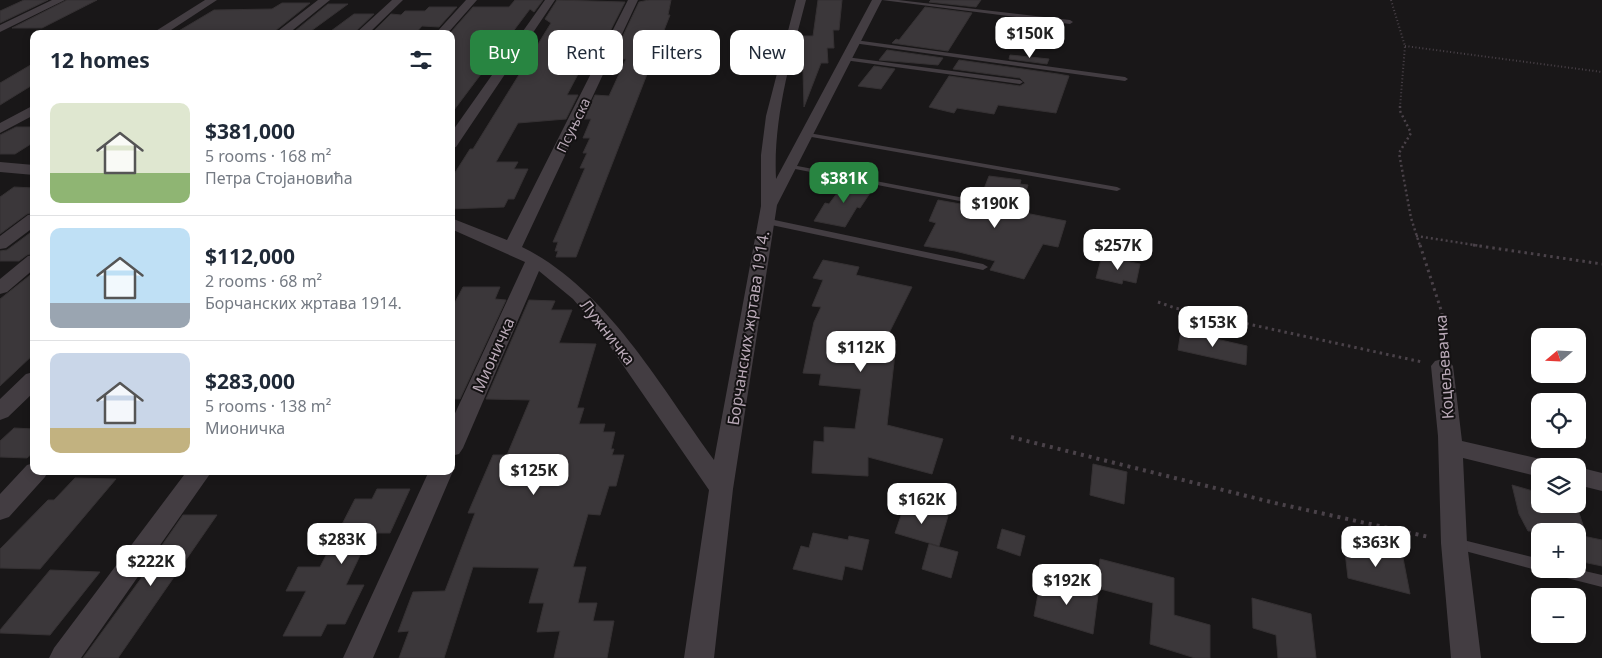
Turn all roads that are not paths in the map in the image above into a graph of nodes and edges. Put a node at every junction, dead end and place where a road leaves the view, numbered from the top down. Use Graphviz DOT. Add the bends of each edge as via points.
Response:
graph roads {
  1 [pos="60,0"];
  2 [pos="212,0"];
  3 [pos="325,0"];
  4 [pos="398,0"];
  5 [pos="472,0"];
  6 [pos="550,0"];
  7 [pos="633,0"];
  8 [pos="801,0"];
  9 [pos="877,0"];
  10 [pos="885,0"];
  11 [pos="1070,22"];
  12 [pos="0,29"];
  13 [pos="163,30"];
  14 [pos="285,30"];
  15 [pos="365,30"];
  16 [pos="445,30"];
  17 [pos="855,42"];
  18 [pos="846,59"];
  19 [pos="1125,79"];
  20 [pos="1020,82"];
  21 [pos="30,111"];
  22 [pos="0,129"];
  23 [pos="806,134"];
  24 [pos="455,138"];
  25 [pos="790,166"];
  26 [pos="2,169"];
  27 [pos="30,170"];
  28 [pos="1117,189"];
  29 [pos="1011,209"];
  30 [pos="767,214"];
  31 [pos="30,222"];
  32 [pos="455,225"];
  33 [pos="0,244"];
  34 [pos="512,249"];
  35 [pos="534,262"];
  36 [pos="30,263"];
  37 [pos="983,267"];
  38 [pos="0,288"];
  39 [pos="1442,366"];
  40 [pos="30,383"];
  41 [pos="0,412"];
  42 [pos="455,439"];
  43 [pos="1450,447"];
  44 [pos="1531,466"];
  45 [pos="32,475"];
  46 [pos="197,475"];
  47 [pos="439,475"];
  48 [pos="1586,478"];
  49 [pos="1602,482"];
  50 [pos="722,489"];
  51 [pos="0,510"];
  52 [pos="1454,543"];
  53 [pos="1531,563"];
  54 [pos="1586,577"];
  55 [pos="1602,581"];
  56 [pos="64,658"];
  57 [pos="358,658"];
  58 [pos="699,658"];
  59 [pos="1466,658"];
  1 -- 12 [label="street"];
  2 -- 13 [label="street"];
  3 -- 14 [label="street"];
  4 -- 15 [label="street"];
  5 -- 16 [label="street"];
  6 -- 24 [label="street"];
  7 -- 34 [label="street, Псуњска"];
  8 -- 30 [label="street, Борчанских жртава 1914." via="783,66 772,126"];
  9 -- 17 [label="street"];
  10 -- 11 [label="lane"];
  17 -- 18 [label="street"];
  17 -- 19 [label="lane"];
  18 -- 20 [label="lane"];
  18 -- 23 [label="street"];
  21 -- 22 [label="street"];
  23 -- 25 [label="street"];
  23 -- 28 [label="lane"];
  25 -- 29 [label="lane"];
  25 -- 30 [label="street"];
  26 -- 27 [label="street"];
  30 -- 37 [label="lane"];
  30 -- 50 [label="street, Борчанских жртава 1914."];
  31 -- 33 [label="street"];
  32 -- 34 [label="street, Лужничка"];
  34 -- 35 [label="street, Лужничка"];
  35 -- 42 [label="street, Мионичка"];
  35 -- 50 [label="street, Лужничка" via="552,272 587,304"];
  36 -- 38 [label="street"];
  39 -- 43 [label="street, Коцељевачка"];
  40 -- 41 [label="street"];
  43 -- 44 [label="street"];
  43 -- 52 [label="street, Коцељевачка"];
  45 -- 51 [label="street"];
  46 -- 56 [label="street"];
  47 -- 57 [label="street"];
  48 -- 49 [label="street"];
  50 -- 58 [label="street, Борчанских жртава 1914."];
  52 -- 53 [label="lane"];
  52 -- 59 [label="street, Коцељевачка"];
  54 -- 55 [label="lane"];
}
